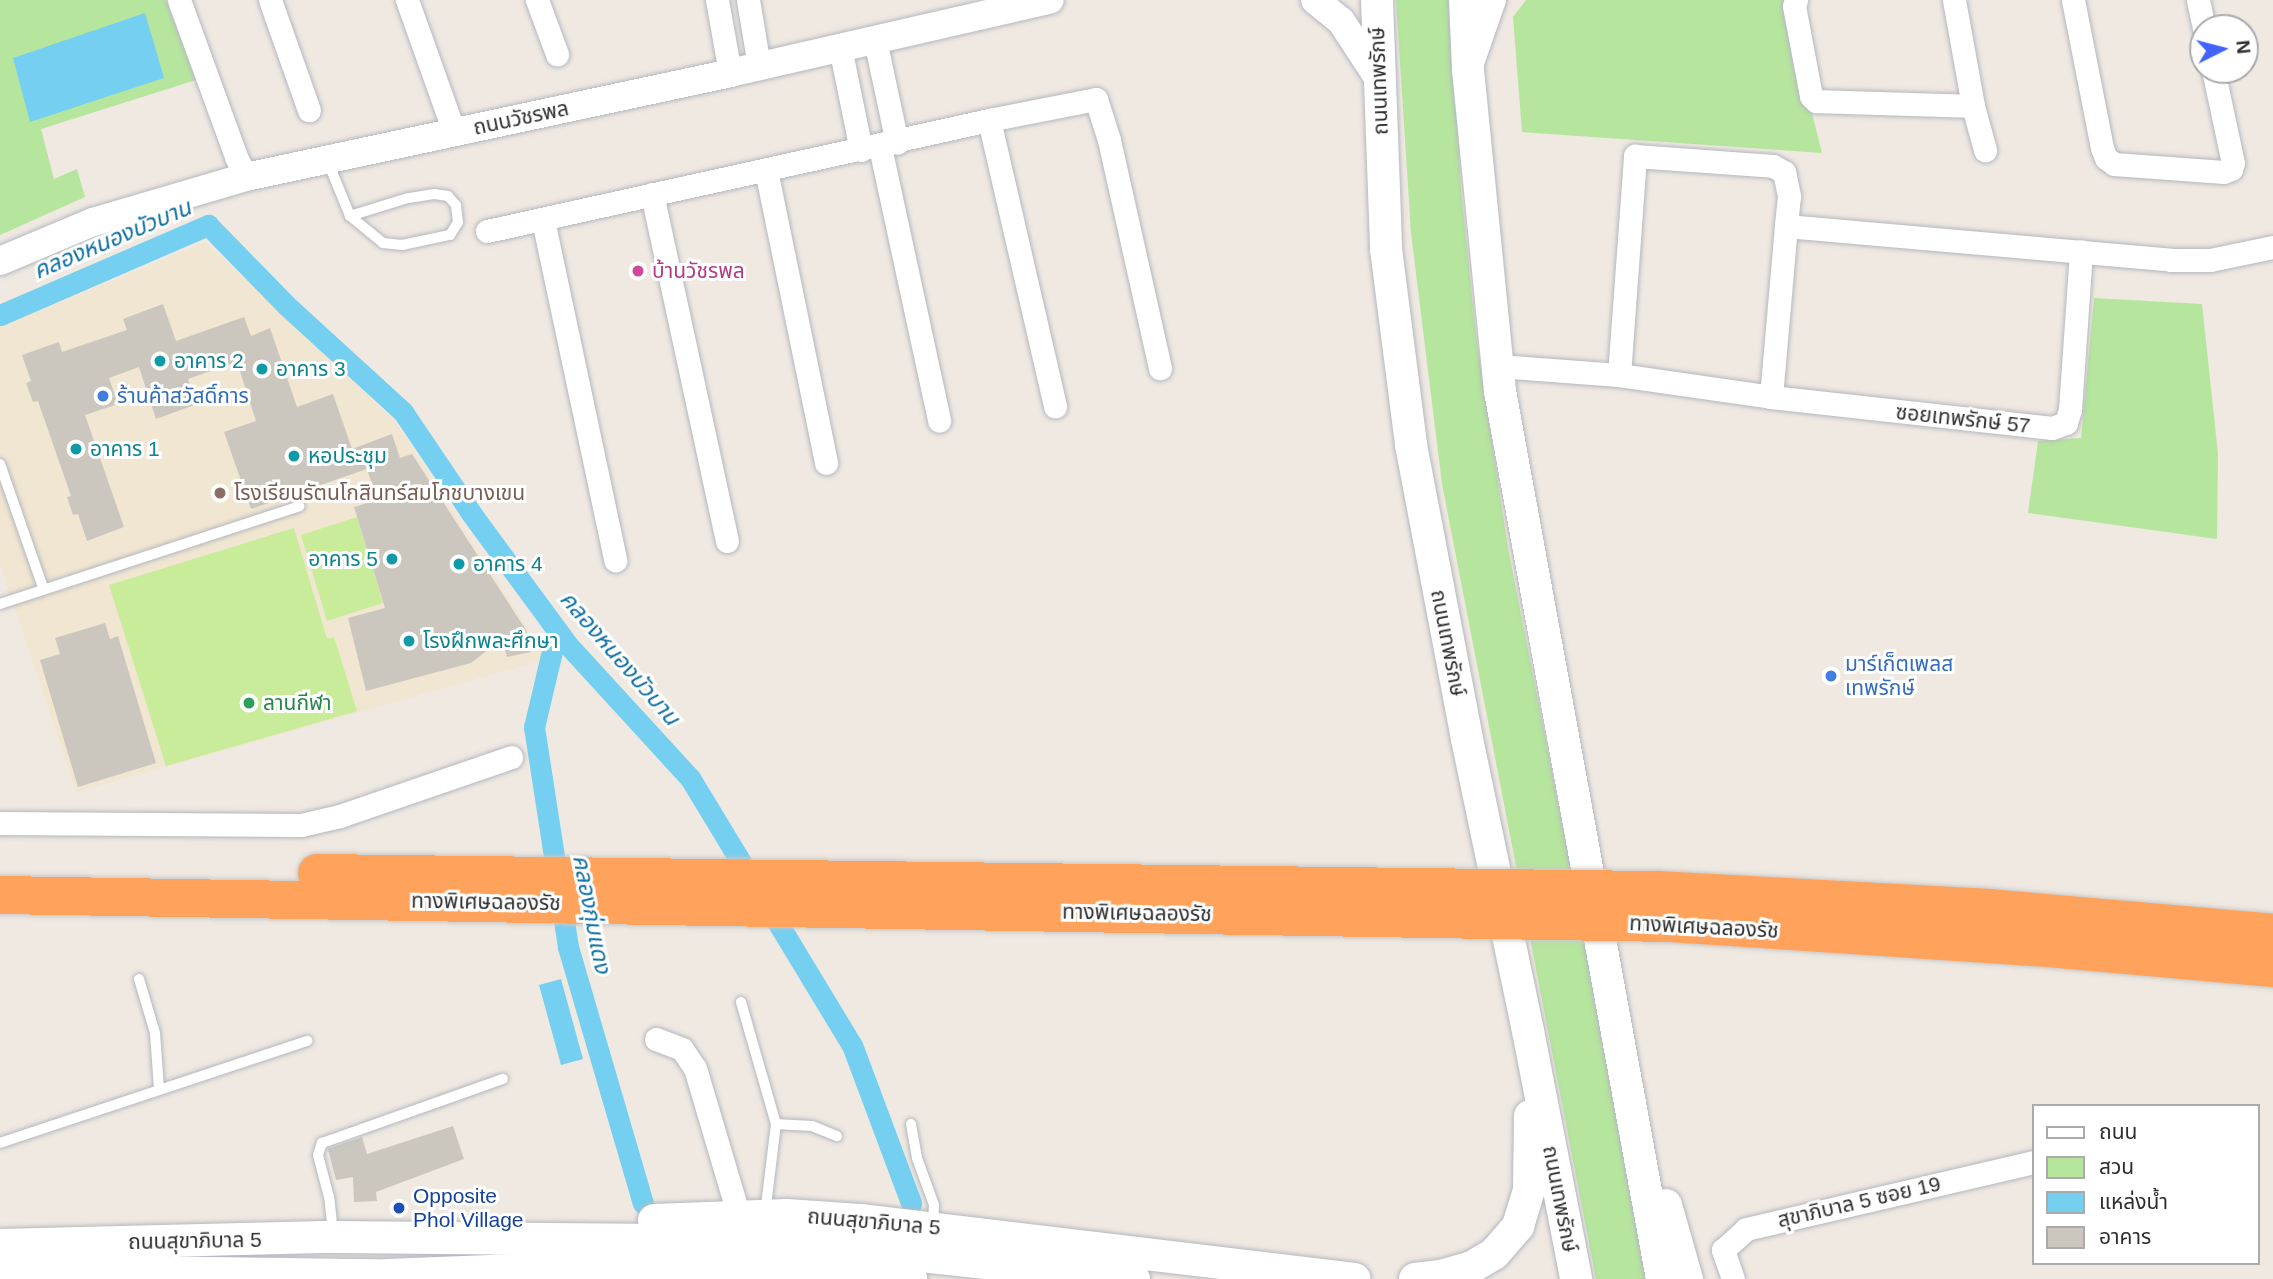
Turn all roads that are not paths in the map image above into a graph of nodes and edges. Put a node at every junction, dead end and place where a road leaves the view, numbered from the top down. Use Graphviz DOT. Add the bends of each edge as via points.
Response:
graph roads {
  1 [pos="178,0"];
  2 [pos="270,0"];
  3 [pos="407,0"];
  4 [pos="537,0"];
  5 [pos="717,0"];
  6 [pos="748,0"];
  7 [pos="1050,0"];
  8 [pos="1315,0"];
  9 [pos="1377,0"];
  10 [pos="1465,0"];
  11 [pos="1492,0"];
  12 [pos="1796,0"];
  13 [pos="1954,0"];
  14 [pos="2073,0"];
  15 [pos="1010,5"];
  16 [pos="875,40"];
  17 [pos="840,47"];
  18 [pos="557,54"];
  19 [pos="759,66"];
  20 [pos="1468,70"];
  21 [pos="730,73"];
  22 [pos="1379,79"];
  23 [pos="2216,84"];
  24 [pos="1973,106"];
  25 [pos="310,110"];
  26 [pos="989,120"];
  27 [pos="454,132"];
  28 [pos="879,147"];
  29 [pos="1985,150"];
  30 [pos="327,159"];
  31 [pos="766,170"];
  32 [pos="246,177"];
  33 [pos="652,194"];
  34 [pos="349,216"];
  35 [pos="542,220"];
  36 [pos="1786,226"];
  37 [pos="487,231"];
  38 [pos="2273,247"];
  39 [pos="2081,251"];
  40 [pos="0,261"];
  41 [pos="1498,366"];
  42 [pos="1160,368"];
  43 [pos="1619,375"];
  44 [pos="1771,397"];
  45 [pos="1055,406"];
  46 [pos="939,421"];
  47 [pos="826,463"];
  48 [pos="0,464"];
  49 [pos="299,506"];
  50 [pos="727,541"];
  51 [pos="615,560"];
  52 [pos="44,590"];
  53 [pos="0,604"];
  54 [pos="511,757"];
  55 [pos="0,822"];
  56 [pos="0,869"];
  57 [pos="0,895"];
  58 [pos="2273,933"];
  59 [pos="2273,968"];
  60 [pos="139,979"];
  61 [pos="741,1002"];
  62 [pos="1615,1021"];
  63 [pos="1528,1031"];
  64 [pos="656,1039"];
  65 [pos="307,1041"];
  66 [pos="503,1079"];
  67 [pos="159,1089"];
  68 [pos="776,1124"];
  69 [pos="911,1124"];
  70 [pos="836,1136"];
  71 [pos="0,1143"];
  72 [pos="2032,1162"];
  73 [pos="752,1216"];
  74 [pos="933,1226"];
  75 [pos="333,1237"];
  76 [pos="391,1237"];
  77 [pos="0,1245"];
  78 [pos="658,1252"];
  79 [pos="0,1270"];
  80 [pos="36,1275"];
  81 [pos="121,1275"];
  82 [pos="471,1277"];
  83 [pos="911,1279"];
  84 [pos="1134,1279"];
  85 [pos="1354,1279"];
  86 [pos="1415,1279"];
  87 [pos="1576,1279"];
  88 [pos="1662,1279"];
  89 [pos="1687,1279"];
  90 [pos="1733,1279"];
  1 -- 32 [label="street"];
  2 -- 25 [label="street"];
  3 -- 27 [label="street"];
  4 -- 18 [label="street"];
  5 -- 21 [label="street"];
  6 -- 19 [label="street"];
  7 -- 15 [label="street, ถนนวัชรพล"];
  8 -- 22 [label="street" via="1340,21"];
  9 -- 22 [label="main road, ถนนเทพรักษ์"];
  10 -- 20 [label="main road"];
  11 -- 20 [label="street"];
  12 -- 24 [label="street" via="1811,96 1816,101"];
  13 -- 24 [label="street"];
  14 -- 23 [label="street" via="2102,148 2114,164 2231,169"];
  15 -- 16 [label="street, ถนนวัชรพล"];
  16 -- 17 [label="street, ถนนวัชรพล"];
  16 -- 28 [label="street"];
  17 -- 19 [label="street, ถนนวัชรพล"];
  17 -- 28 [label="street"];
  19 -- 21 [label="street, ถนนวัชรพล"];
  20 -- 41 [label="main road"];
  21 -- 27 [label="street, ถนนวัชรพล"];
  22 -- 63 [label="main road, ถนนเทพรักษ์" via="1387,249 1411,445 1466,739"];
  24 -- 29 [label="street"];
  26 -- 28 [label="street"];
  26 -- 42 [label="street" via="1091,99 1099,102"];
  26 -- 45 [label="street"];
  27 -- 30 [label="street, ถนนวัชรพล"];
  28 -- 31 [label="street"];
  28 -- 46 [label="street"];
  30 -- 32 [label="street, ถนนวัชรพล"];
  30 -- 34 [label="lane"];
  31 -- 33 [label="street"];
  31 -- 47 [label="street"];
  32 -- 40 [label="street, ถนนวัชรพล" via="153,201"];
  33 -- 35 [label="street"];
  33 -- 50 [label="street"];
  34 -- 34 [label="lane" via="383,243 450,235 458,222 456,205 448,196 434,194"];
  35 -- 37 [label="street"];
  35 -- 51 [label="street"];
  36 -- 39 [label="street"];
  36 -- 43 [label="street" via="1787,184 1784,173 1773,166 1634,156"];
  36 -- 44 [label="street"];
  38 -- 39 [label="street" via="2210,260"];
  39 -- 44 [label="street, ซอยเทพรักษ์ 57" via="2066,423 2052,428 2023,426"];
  41 -- 43 [label="street, ซอยเทพรักษ์ 57"];
  41 -- 62 [label="main road"];
  43 -- 44 [label="street, ซอยเทพรักษ์ 57"];
  48 -- 52 [label="lane"];
  49 -- 52 [label="lane"];
  52 -- 53 [label="lane"];
  54 -- 55 [label="street" via="301,825"];
  56 -- 58 [label="highway, ทางพิเศษฉลองรัช, bridge" via="1658,890 1990,908"];
  57 -- 59 [label="highway, ทางพิเศษฉลองรัช, bridge" via="1670,923 2058,948"];
  60 -- 67 [label="lane" via="155,1033"];
  61 -- 68 [label="lane"];
  62 -- 88 [label="main road"];
  62 -- 89 [label="main road"];
  63 -- 86 [label="main road" via="1529,1190 1518,1226 1494,1254 1472,1267"];
  63 -- 87 [label="main road, ถนนเทพรักษ์"];
  64 -- 73 [label="street" via="682,1049 695,1068"];
  65 -- 67 [label="lane"];
  66 -- 75 [label="lane" via="322,1143 318,1155 330,1197"];
  67 -- 71 [label="lane"];
  68 -- 70 [label="lane" via="803,1125"];
  68 -- 73 [label="lane"];
  69 -- 74 [label="lane" via="917,1158 934,1205"];
  72 -- 90 [label="street, สุขาภิบาล 5 ซอย 19" via="1746,1228 1723,1250"];
  73 -- 74 [label="main road, ถนนสุขาภิบาล 5"];
  73 -- 76 [label="main road, ถนนสุขาภิบาล 5"];
  74 -- 85 [label="main road, ถนนสุขาภิบาล 5"];
  75 -- 76 [label="main road, ถนนสุขาภิบาล 5"];
  75 -- 77 [label="main road, ถนนสุขาภิบาล 5"];
  76 -- 78 [label="main road, ถนนสุขาภิบาล 5"];
  78 -- 82 [label="main road, ถนนสุขาภิบาล 5"];
  78 -- 83 [label="main road, ถนนสุขาภิบาล 5"];
  78 -- 84 [label="main road, ถนนสุขาภิบาล 5" via="783,1241"];
  79 -- 80 [label="main road, ถนนสุขาภิบาล 5"];
  80 -- 81 [label="main road, ถนนสุขาภิบาล 5"];
  81 -- 82 [label="main road, ถนนสุขาภิบาล 5"];
}
